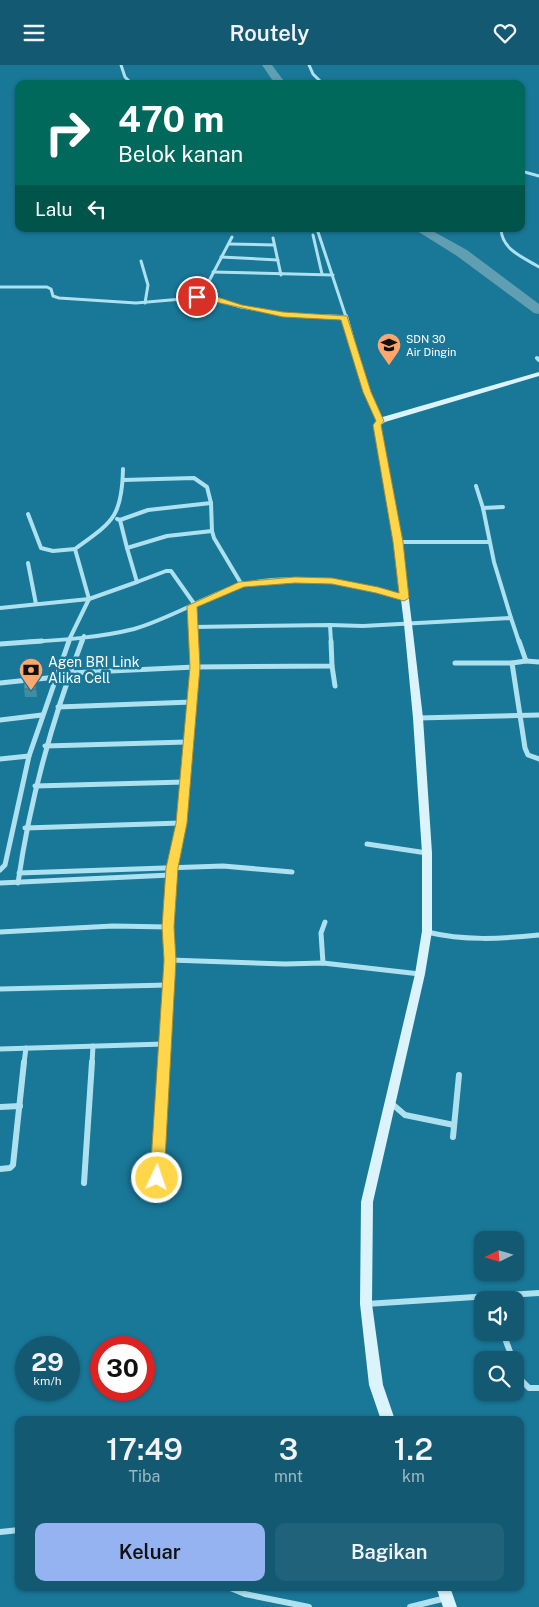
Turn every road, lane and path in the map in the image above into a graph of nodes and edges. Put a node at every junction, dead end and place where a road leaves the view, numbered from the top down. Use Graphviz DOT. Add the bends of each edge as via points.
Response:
graph roads {
  1 [pos="121,65"];
  2 [pos="309,65"];
  3 [pos="127,80"];
  4 [pos="319,80"];
  5 [pos="525,172"];
  6 [pos="539,176"];
  7 [pos="318,232"];
  8 [pos="501,232"];
  9 [pos="313,235"];
  10 [pos="232,237"];
  11 [pos="273,238"];
  12 [pos="229,244"];
  13 [pos="274,245"];
  14 [pos="221,257"];
  15 [pos="278,260"];
  16 [pos="141,261"];
  17 [pos="539,267"];
  18 [pos="213,272"];
  19 [pos="281,275"];
  20 [pos="322,275"];
  21 [pos="333,275"];
  22 [pos="0,287"];
  23 [pos="214,298"];
  24 [pos="145,303"];
  25 [pos="344,317"];
  26 [pos="539,374"];
  27 [pos="380,421"];
  28 [pos="123,469"];
  29 [pos="123,480"];
  30 [pos="476,486"];
  31 [pos="211,503"];
  32 [pos="503,507"];
  33 [pos="483,508"];
  34 [pos="28,514"];
  35 [pos="117,519"];
  36 [pos="212,531"];
  37 [pos="398,542"];
  38 [pos="489,542"];
  39 [pos="127,548"];
  40 [pos="75,549"];
  41 [pos="28,563"];
  42 [pos="137,582"];
  43 [pos="242,585"];
  44 [pos="404,598"];
  45 [pos="89,599"];
  46 [pos="36,604"];
  47 [pos="194,605"];
  48 [pos="0,608"];
  49 [pos="511,618"];
  50 [pos="408,624"];
  51 [pos="330,625"];
  52 [pos="193,627"];
  53 [pos="70,637"];
  54 [pos="84,637"];
  55 [pos="0,644"];
  56 [pos="526,661"];
  57 [pos="539,662"];
  58 [pos="455,663"];
  59 [pos="512,663"];
  60 [pos="332,666"];
  61 [pos="195,667"];
  62 [pos="69,673"];
  63 [pos="56,677"];
  64 [pos="0,683"];
  65 [pos="335,686"];
  66 [pos="192,702"];
  67 [pos="58,707"];
  68 [pos="42,715"];
  69 [pos="539,715"];
  70 [pos="519,716"];
  71 [pos="418,718"];
  72 [pos="0,720"];
  73 [pos="187,742"];
  74 [pos="45,746"];
  75 [pos="29,756"];
  76 [pos="0,759"];
  77 [pos="539,759"];
  78 [pos="185,781"];
  79 [pos="35,786"];
  80 [pos="181,823"];
  81 [pos="25,828"];
  82 [pos="367,844"];
  83 [pos="427,853"];
  84 [pos="172,868"];
  85 [pos="0,870"];
  86 [pos="292,872"];
  87 [pos="19,873"];
  88 [pos="171,875"];
  89 [pos="0,883"];
  90 [pos="18,883"];
  91 [pos="325,922"];
  92 [pos="168,927"];
  93 [pos="427,931"];
  94 [pos="0,932"];
  95 [pos="539,935"];
  96 [pos="170,960"];
  97 [pos="323,963"];
  98 [pos="420,974"];
  99 [pos="168,985"];
  100 [pos="0,989"];
  101 [pos="164,1044"];
  102 [pos="93,1046"];
  103 [pos="0,1049"];
  104 [pos="26,1049"];
  105 [pos="459,1075"];
  106 [pos="391,1103"];
  107 [pos="0,1107"];
  108 [pos="20,1107"];
  109 [pos="454,1125"];
  110 [pos="453,1137"];
  111 [pos="0,1169"];
  112 [pos="157,1178"];
  113 [pos="84,1183"];
  114 [pos="539,1293"];
  115 [pos="524,1295"];
  116 [pos="474,1299"];
  117 [pos="366,1304"];
  118 [pos="524,1385"];
  119 [pos="539,1387"];
  120 [pos="387,1416"];
  121 [pos="15,1531"];
  122 [pos="0,1533"];
  123 [pos="238,1591"];
  124 [pos="447,1598"];
  125 [pos="309,1607"];
  126 [pos="410,1607"];
  1 -- 3 [label="street"];
  2 -- 4 [label="street"];
  5 -- 6 [label="street"];
  7 -- 21 [label="street"];
  8 -- 17 [label="street" via="501,240 506,245"];
  9 -- 20 [label="street"];
  10 -- 12 [label="street"];
  11 -- 13 [label="street"];
  12 -- 13 [label="street"];
  12 -- 14 [label="street"];
  13 -- 15 [label="street"];
  14 -- 15 [label="street"];
  14 -- 18 [label="street"];
  15 -- 19 [label="street"];
  16 -- 24 [label="street" via="148,285"];
  18 -- 19 [label="street"];
  18 -- 23 [label="street" via="208,283"];
  19 -- 20 [label="street"];
  20 -- 21 [label="street"];
  21 -- 25 [label="street"];
  22 -- 24 [label="street" via="47,287 59,299"];
  23 -- 24 [label="street"];
  23 -- 25 [label="street" via="283,315"];
  25 -- 27 [label="street" via="367,392"];
  26 -- 27 [label="street"];
  27 -- 37 [label="street" via="377,425"];
  28 -- 29 [label="street"];
  29 -- 31 [label="street" via="194,478 208,487"];
  29 -- 35 [label="street" via="124,493"];
  30 -- 33 [label="street"];
  31 -- 35 [label="street" via="148,510"];
  31 -- 36 [label="street"];
  32 -- 33 [label="street"];
  33 -- 38 [label="street"];
  34 -- 40 [label="street" via="41,548 53,551"];
  35 -- 39 [label="street"];
  35 -- 40 [label="street"];
  36 -- 39 [label="street" via="167,536"];
  36 -- 43 [label="street"];
  37 -- 38 [label="street"];
  37 -- 44 [label="street"];
  38 -- 49 [label="street"];
  39 -- 42 [label="street"];
  40 -- 45 [label="street"];
  41 -- 46 [label="street"];
  42 -- 45 [label="street"];
  42 -- 47 [label="street" via="171,571"];
  43 -- 44 [label="street" via="295,580 332,581"];
  43 -- 47 [label="street"];
  44 -- 50 [label="street"];
  45 -- 46 [label="street"];
  45 -- 53 [label="street"];
  46 -- 48 [label="street"];
  47 -- 52 [label="street"];
  47 -- 54 [label="street" via="132,629"];
  49 -- 50 [label="street"];
  49 -- 56 [label="street"];
  50 -- 51 [label="street"];
  50 -- 71 [label="street"];
  51 -- 52 [label="street"];
  51 -- 60 [label="street"];
  52 -- 61 [label="street"];
  53 -- 54 [label="street"];
  53 -- 55 [label="street"];
  53 -- 63 [label="street"];
  54 -- 62 [label="street"];
  56 -- 57 [label="street"];
  56 -- 59 [label="street"];
  58 -- 59 [label="street"];
  59 -- 70 [label="street"];
  60 -- 61 [label="street"];
  60 -- 65 [label="street"];
  61 -- 62 [label="street"];
  61 -- 66 [label="street"];
  62 -- 67 [label="street"];
  63 -- 64 [label="street"];
  63 -- 68 [label="street"];
  66 -- 67 [label="street"];
  66 -- 73 [label="street"];
  67 -- 74 [label="street"];
  68 -- 72 [label="street"];
  68 -- 75 [label="street"];
  69 -- 70 [label="street"];
  70 -- 71 [label="street"];
  70 -- 77 [label="street" via="526,752"];
  71 -- 83 [label="street"];
  73 -- 74 [label="street"];
  73 -- 78 [label="street"];
  74 -- 79 [label="street"];
  75 -- 76 [label="street"];
  75 -- 85 [label="street" via="6,865"];
  78 -- 79 [label="street"];
  78 -- 80 [label="street"];
  79 -- 81 [label="street"];
  80 -- 81 [label="street"];
  80 -- 84 [label="street"];
  81 -- 87 [label="street"];
  82 -- 83 [label="street"];
  83 -- 93 [label="street"];
  84 -- 86 [label="street" via="223,866"];
  84 -- 87 [label="street"];
  84 -- 88 [label="street"];
  87 -- 90 [label="street"];
  88 -- 90 [label="street"];
  88 -- 92 [label="street"];
  89 -- 90 [label="street"];
  91 -- 97 [label="street" via="321,933"];
  92 -- 94 [label="street" via="112,926"];
  92 -- 96 [label="street"];
  93 -- 95 [label="street" via="447,937 487,939"];
  93 -- 98 [label="street"];
  96 -- 97 [label="street" via="285,965"];
  96 -- 99 [label="street"];
  97 -- 98 [label="street"];
  98 -- 106 [label="street"];
  99 -- 100 [label="street"];
  99 -- 101 [label="street"];
  101 -- 102 [label="street"];
  101 -- 112 [label="street"];
  102 -- 104 [label="street"];
  102 -- 113 [label="street"];
  103 -- 104 [label="street"];
  104 -- 108 [label="street"];
  105 -- 109 [label="street"];
  106 -- 109 [label="street" via="405,1115"];
  106 -- 117 [label="street" via="366,1202"];
  107 -- 108 [label="street"];
  108 -- 111 [label="street" via="12,1165"];
  109 -- 110 [label="street"];
  114 -- 115 [label="street"];
  116 -- 117 [label="street"];
  117 -- 120 [label="street" via="376,1385"];
  118 -- 119 [label="street"];
  121 -- 122 [label="street"];
  123 -- 125 [label="street"];
  124 -- 126 [label="street"];
}
